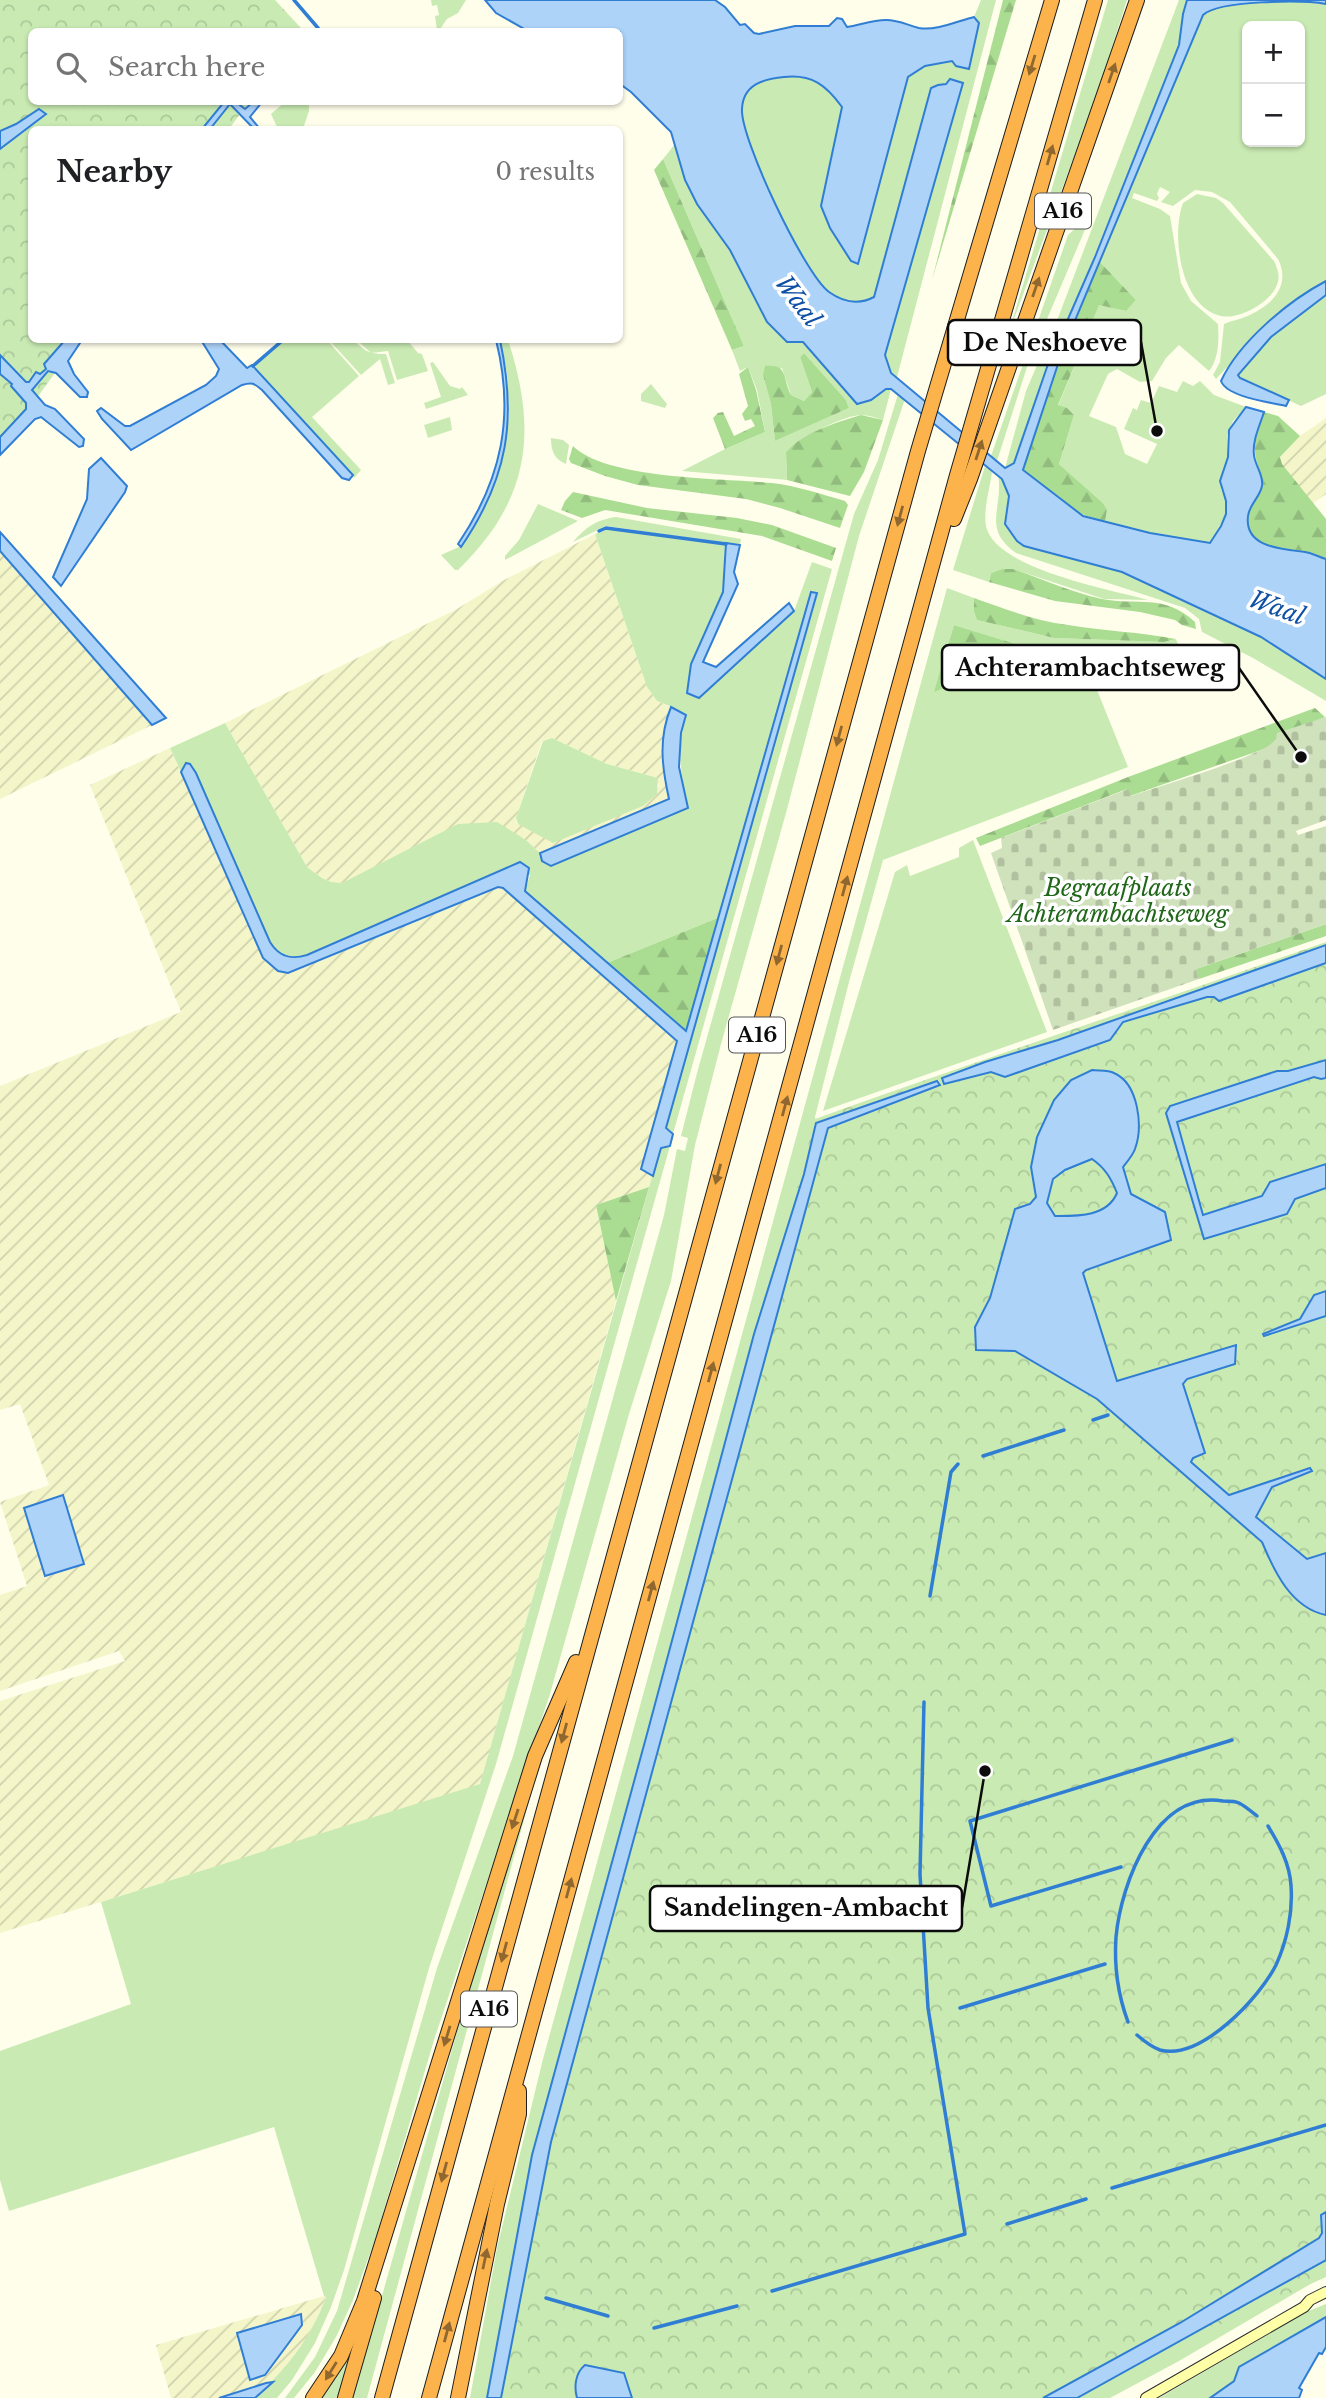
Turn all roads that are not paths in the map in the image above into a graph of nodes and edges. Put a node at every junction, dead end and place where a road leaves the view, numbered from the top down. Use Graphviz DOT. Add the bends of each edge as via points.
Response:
graph roads {
  1 [pos="1052,0"];
  2 [pos="1096,0"];
  3 [pos="1137,0"];
  4 [pos="964,477"];
  5 [pos="595,1620"];
  6 [pos="519,2072"];
  7 [pos="401,2189"];
  8 [pos="1326,2292"];
  9 [pos="1326,2300"];
  10 [pos="1304,2308"];
  11 [pos="313,2398"];
  12 [pos="345,2398"];
  13 [pos="383,2398"];
  14 [pos="429,2398"];
  15 [pos="458,2398"];
  16 [pos="1146,2398"];
  1 -- 5 [label="highway, A16, one-way" via="918,451"];
  4 -- 2 [label="highway, A16, one-way" via="977,409"];
  4 -- 3 [label="highway, A16, one-way" via="989,421"];
  6 -- 4 [label="highway, A16, one-way" via="932,572"];
  5 -- 7 [label="highway, A16, one-way" via="535,1756"];
  5 -- 13 [label="highway, A16, one-way"];
  14 -- 6 [label="highway, A16, one-way"];
  15 -- 6 [label="highway, A16, one-way" via="496,2204 519,2114"];
  7 -- 11 [label="highway, A16, one-way" via="352,2330"];
  7 -- 12 [label="highway, A16"];
  8 -- 10 [label="main road"];
  9 -- 10 [label="main road"];
  10 -- 16 [label="main road"];
}
